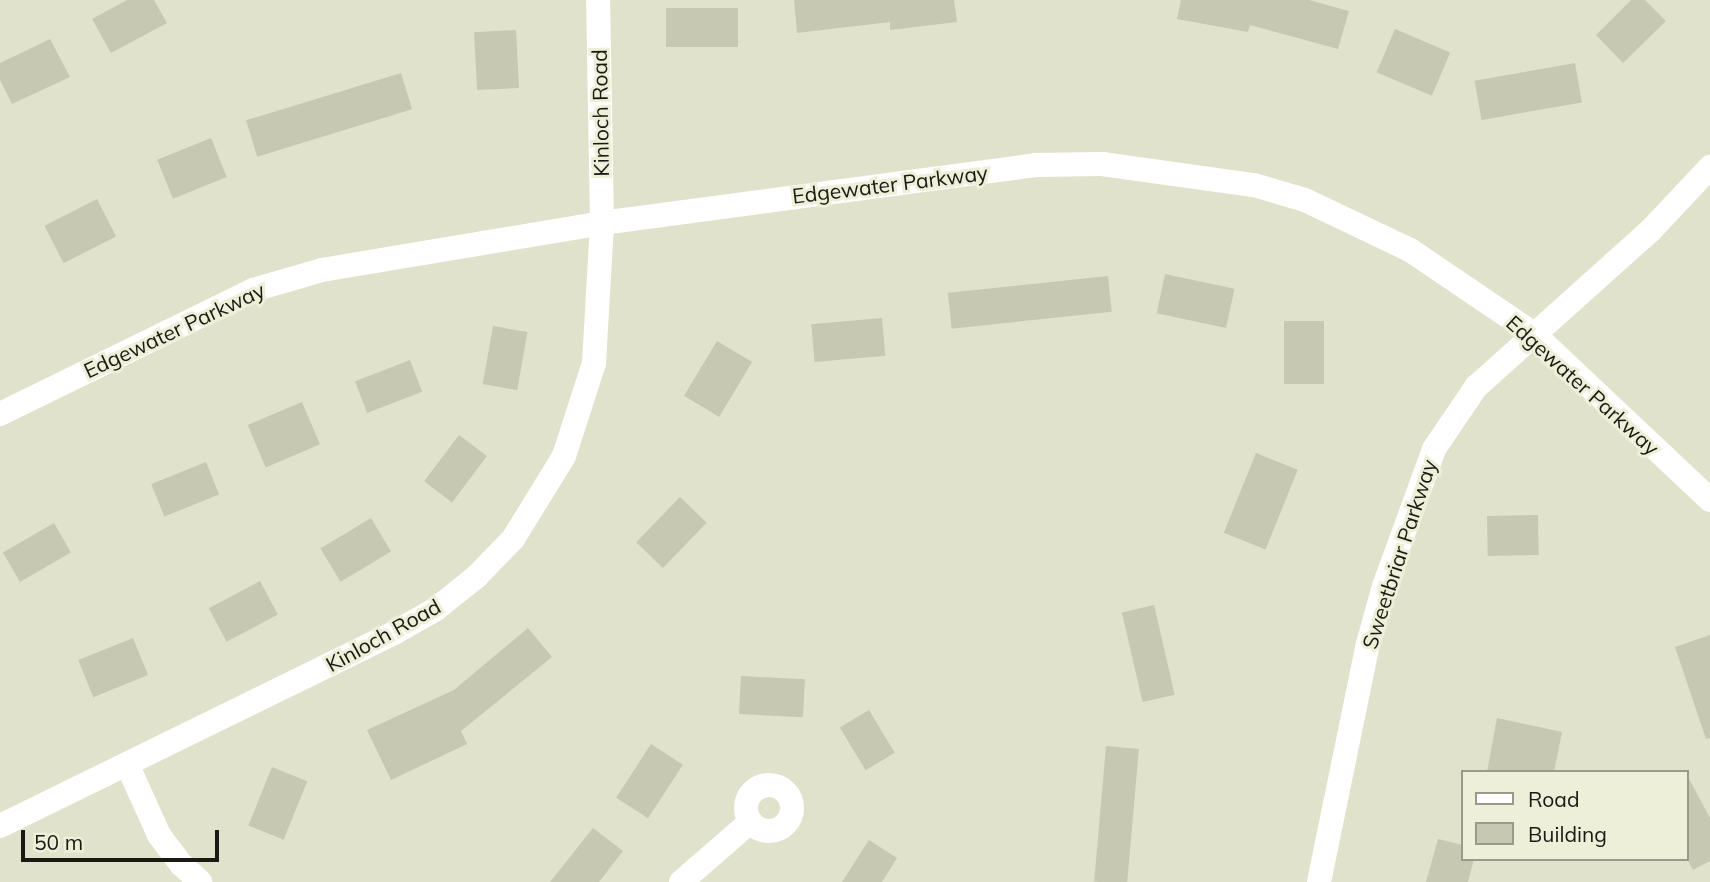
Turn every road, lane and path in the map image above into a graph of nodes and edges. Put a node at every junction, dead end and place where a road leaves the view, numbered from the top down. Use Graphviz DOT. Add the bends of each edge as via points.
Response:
graph roads {
  1 [pos="598,0"];
  2 [pos="1710,167"];
  3 [pos="602,223"];
  4 [pos="1534,334"];
  5 [pos="0,414"];
  6 [pos="1710,500"];
  7 [pos="127,764"];
  8 [pos="750,822"];
  9 [pos="0,827"];
  10 [pos="200,882"];
  11 [pos="681,882"];
  12 [pos="1319,882"];
  1 -- 3 [label="street, Kinloch Road"];
  2 -- 4 [label="street, Sweetbriar Parkway" via="1650,231"];
  3 -- 4 [label="street, Edgewater Parkway" via="1035,165 1102,163 1165,170 1254,185 1358,223 1410,250"];
  3 -- 5 [label="street, Edgewater Parkway" via="322,270 253,290"];
  3 -- 7 [label="street, Kinloch Road" via="594,363 581,410 564,456 513,539 477,576 426,615"];
  4 -- 6 [label="street, Edgewater Parkway"];
  4 -- 12 [label="street, Sweetbriar Parkway" via="1476,387 1446,428 1424,471 1368,644"];
  7 -- 9 [label="street, Kinloch Road"];
  7 -- 10 [label="street" via="159,835"];
  8 -- 11 [label="street"];
}
